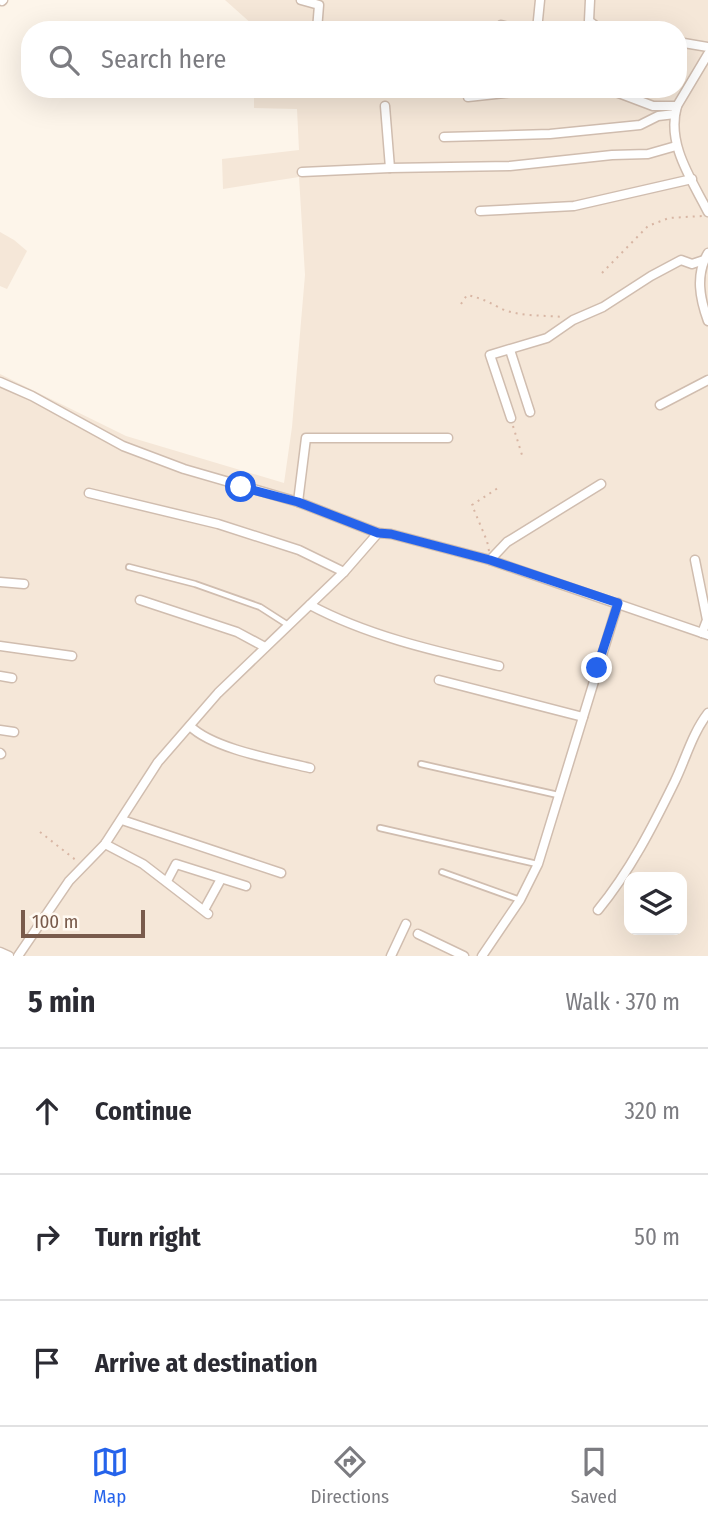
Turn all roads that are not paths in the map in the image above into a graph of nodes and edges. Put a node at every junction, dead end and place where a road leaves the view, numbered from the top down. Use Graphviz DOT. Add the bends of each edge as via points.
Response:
graph roads {
  1 [pos="301,0"];
  2 [pos="540,0"];
  3 [pos="590,0"];
  4 [pos="318,21"];
  5 [pos="538,21"];
  6 [pos="589,21"];
  7 [pos="687,44"];
  8 [pos="708,47"];
  9 [pos="708,54"];
  10 [pos="687,91"];
  11 [pos="632,98"];
  12 [pos="683,98"];
  13 [pos="386,106"];
  14 [pos="676,110"];
  15 [pos="444,137"];
  16 [pos="676,146"];
  17 [pos="390,167"];
  18 [pos="302,172"];
  19 [pos="692,179"];
  20 [pos="481,211"];
  21 [pos="708,213"];
  22 [pos="706,257"];
  23 [pos="692,264"];
  24 [pos="699,288"];
  25 [pos="708,321"];
  26 [pos="510,349"];
  27 [pos="708,380"];
  28 [pos="0,382"];
  29 [pos="660,405"];
  30 [pos="530,412"];
  31 [pos="511,418"];
  32 [pos="448,438"];
  33 [pos="601,484"];
  34 [pos="89,493"];
  35 [pos="298,502"];
  36 [pos="378,533"];
  37 [pos="490,560"];
  38 [pos="695,560"];
  39 [pos="128,567"];
  40 [pos="344,572"];
  41 [pos="0,582"];
  42 [pos="24,584"];
  43 [pos="140,600"];
  44 [pos="618,603"];
  45 [pos="310,605"];
  46 [pos="288,625"];
  47 [pos="705,634"];
  48 [pos="0,646"];
  49 [pos="265,647"];
  50 [pos="72,656"];
  51 [pos="499,666"];
  52 [pos="0,676"];
  53 [pos="12,678"];
  54 [pos="439,680"];
  55 [pos="708,713"];
  56 [pos="583,717"];
  57 [pos="190,726"];
  58 [pos="0,730"];
  59 [pos="14,732"];
  60 [pos="421,764"];
  61 [pos="310,768"];
  62 [pos="558,796"];
  63 [pos="122,820"];
  64 [pos="380,828"];
  65 [pos="105,844"];
  66 [pos="538,864"];
  67 [pos="442,872"];
  68 [pos="281,873"];
  69 [pos="221,879"];
  70 [pos="167,881"];
  71 [pos="246,886"];
  72 [pos="520,900"];
  73 [pos="598,910"];
  74 [pos="406,925"];
  75 [pos="418,934"];
  76 [pos="0,951"];
  77 [pos="487,954"];
  78 [pos="9,956"];
  79 [pos="18,956"];
  80 [pos="391,956"];
  81 [pos="464,956"];
  1 -- 4 [label="street" via="319,5"];
  2 -- 5 [label="street"];
  3 -- 6 [label="street"];
  7 -- 8 [label="street"];
  9 -- 10 [label="street"];
  11 -- 14 [label="street"];
  12 -- 14 [label="street"];
  13 -- 17 [label="street"];
  14 -- 15 [label="street" via="640,125"];
  14 -- 16 [label="street"];
  16 -- 17 [label="street" via="648,154 510,166"];
  16 -- 19 [label="street"];
  17 -- 18 [label="street"];
  19 -- 20 [label="street" via="574,206"];
  19 -- 21 [label="street"];
  22 -- 23 [label="street"];
  22 -- 24 [label="street"];
  23 -- 24 [label="street"];
  23 -- 26 [label="street" via="681,260 547,338"];
  24 -- 25 [label="street"];
  26 -- 30 [label="street"];
  26 -- 31 [label="street" via="490,355"];
  27 -- 29 [label="street"];
  28 -- 35 [label="street" via="123,446 195,473"];
  32 -- 35 [label="street" via="306,438"];
  33 -- 37 [label="street" via="507,542"];
  34 -- 40 [label="street" via="218,524 299,550"];
  35 -- 36 [label="street"];
  36 -- 37 [label="street"];
  36 -- 40 [label="street"];
  37 -- 44 [label="street"];
  38 -- 47 [label="street" via="707,620"];
  39 -- 46 [label="lane" via="260,607"];
  40 -- 45 [label="street"];
  41 -- 42 [label="street"];
  43 -- 49 [label="street" via="237,632"];
  44 -- 47 [label="street"];
  44 -- 56 [label="street"];
  45 -- 46 [label="street"];
  45 -- 51 [label="street" via="361,628"];
  46 -- 49 [label="street"];
  48 -- 50 [label="street"];
  49 -- 57 [label="street"];
  52 -- 53 [label="street"];
  54 -- 56 [label="street"];
  55 -- 73 [label="street" via="694,733 634,860"];
  56 -- 62 [label="street"];
  57 -- 61 [label="street" via="199,735"];
  57 -- 63 [label="street" via="158,762"];
  58 -- 59 [label="street"];
  60 -- 62 [label="lane"];
  62 -- 66 [label="street"];
  63 -- 65 [label="street"];
  63 -- 68 [label="street"];
  64 -- 66 [label="lane"];
  65 -- 70 [label="street"];
  65 -- 79 [label="street" via="69,881"];
  66 -- 72 [label="street"];
  67 -- 72 [label="lane"];
  69 -- 70 [label="street" via="176,864"];
  69 -- 70 [label="street" via="206,912"];
  69 -- 71 [label="street"];
  72 -- 77 [label="street"];
  74 -- 80 [label="street"];
  75 -- 81 [label="street"];
  76 -- 78 [label="street"];
}
